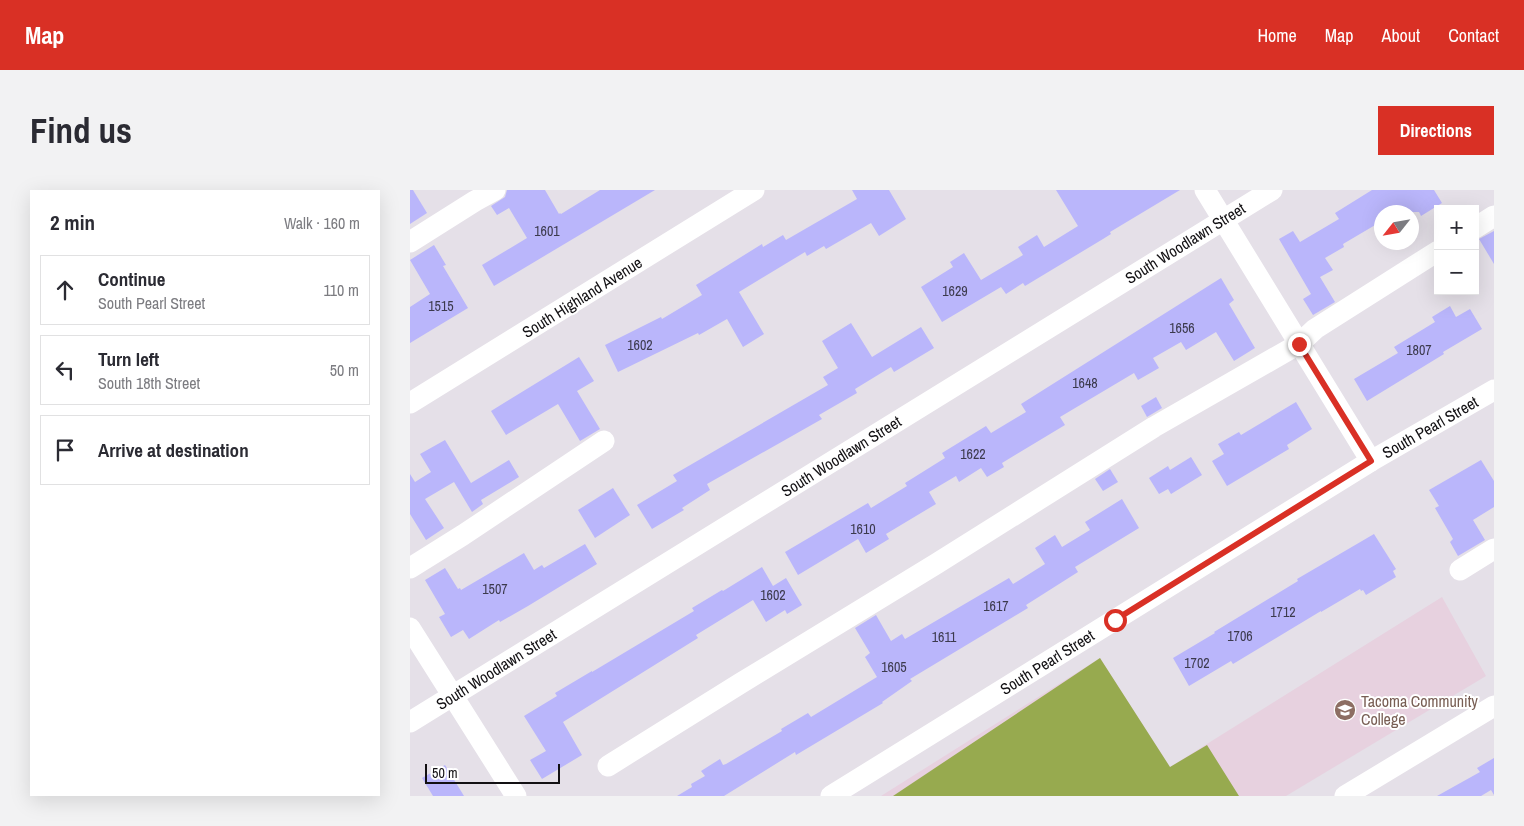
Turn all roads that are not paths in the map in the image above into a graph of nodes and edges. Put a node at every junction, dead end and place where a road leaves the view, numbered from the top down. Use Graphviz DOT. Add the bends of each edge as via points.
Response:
graph roads {
  1 [pos="495,190"];
  2 [pos="754,190"];
  3 [pos="1204,190"];
  4 [pos="1272,190"];
  5 [pos="1494,216"];
  6 [pos="1223,220"];
  7 [pos="1479,225"];
  8 [pos="410,242"];
  9 [pos="1434,254"];
  10 [pos="1299,344"];
  11 [pos="1494,390"];
  12 [pos="410,404"];
  13 [pos="604,441"];
  14 [pos="1371,461"];
  15 [pos="1494,549"];
  16 [pos="410,568"];
  17 [pos="1460,570"];
  18 [pos="410,628"];
  19 [pos="453,695"];
  20 [pos="1494,706"];
  21 [pos="410,722"];
  22 [pos="608,766"];
  23 [pos="516,796"];
  24 [pos="832,796"];
  25 [pos="1344,796"];
  1 -- 8 [label="street"];
  2 -- 12 [label="street, South Highland Avenue"];
  3 -- 6 [label="street"];
  4 -- 6 [label="street, South Woodlawn Street"];
  5 -- 7 [label="street"];
  6 -- 10 [label="street"];
  6 -- 19 [label="street, South Woodlawn Street"];
  9 -- 10 [label="street" via="1315,329"];
  10 -- 14 [label="street"];
  10 -- 22 [label="street" via="1154,428"];
  11 -- 14 [label="street, South Pearl Street"];
  13 -- 16 [label="street"];
  14 -- 24 [label="street, South Pearl Street"];
  15 -- 17 [label="street"];
  18 -- 19 [label="street"];
  19 -- 21 [label="street, South Woodlawn Street"];
  19 -- 23 [label="street"];
  20 -- 25 [label="street"];
}
